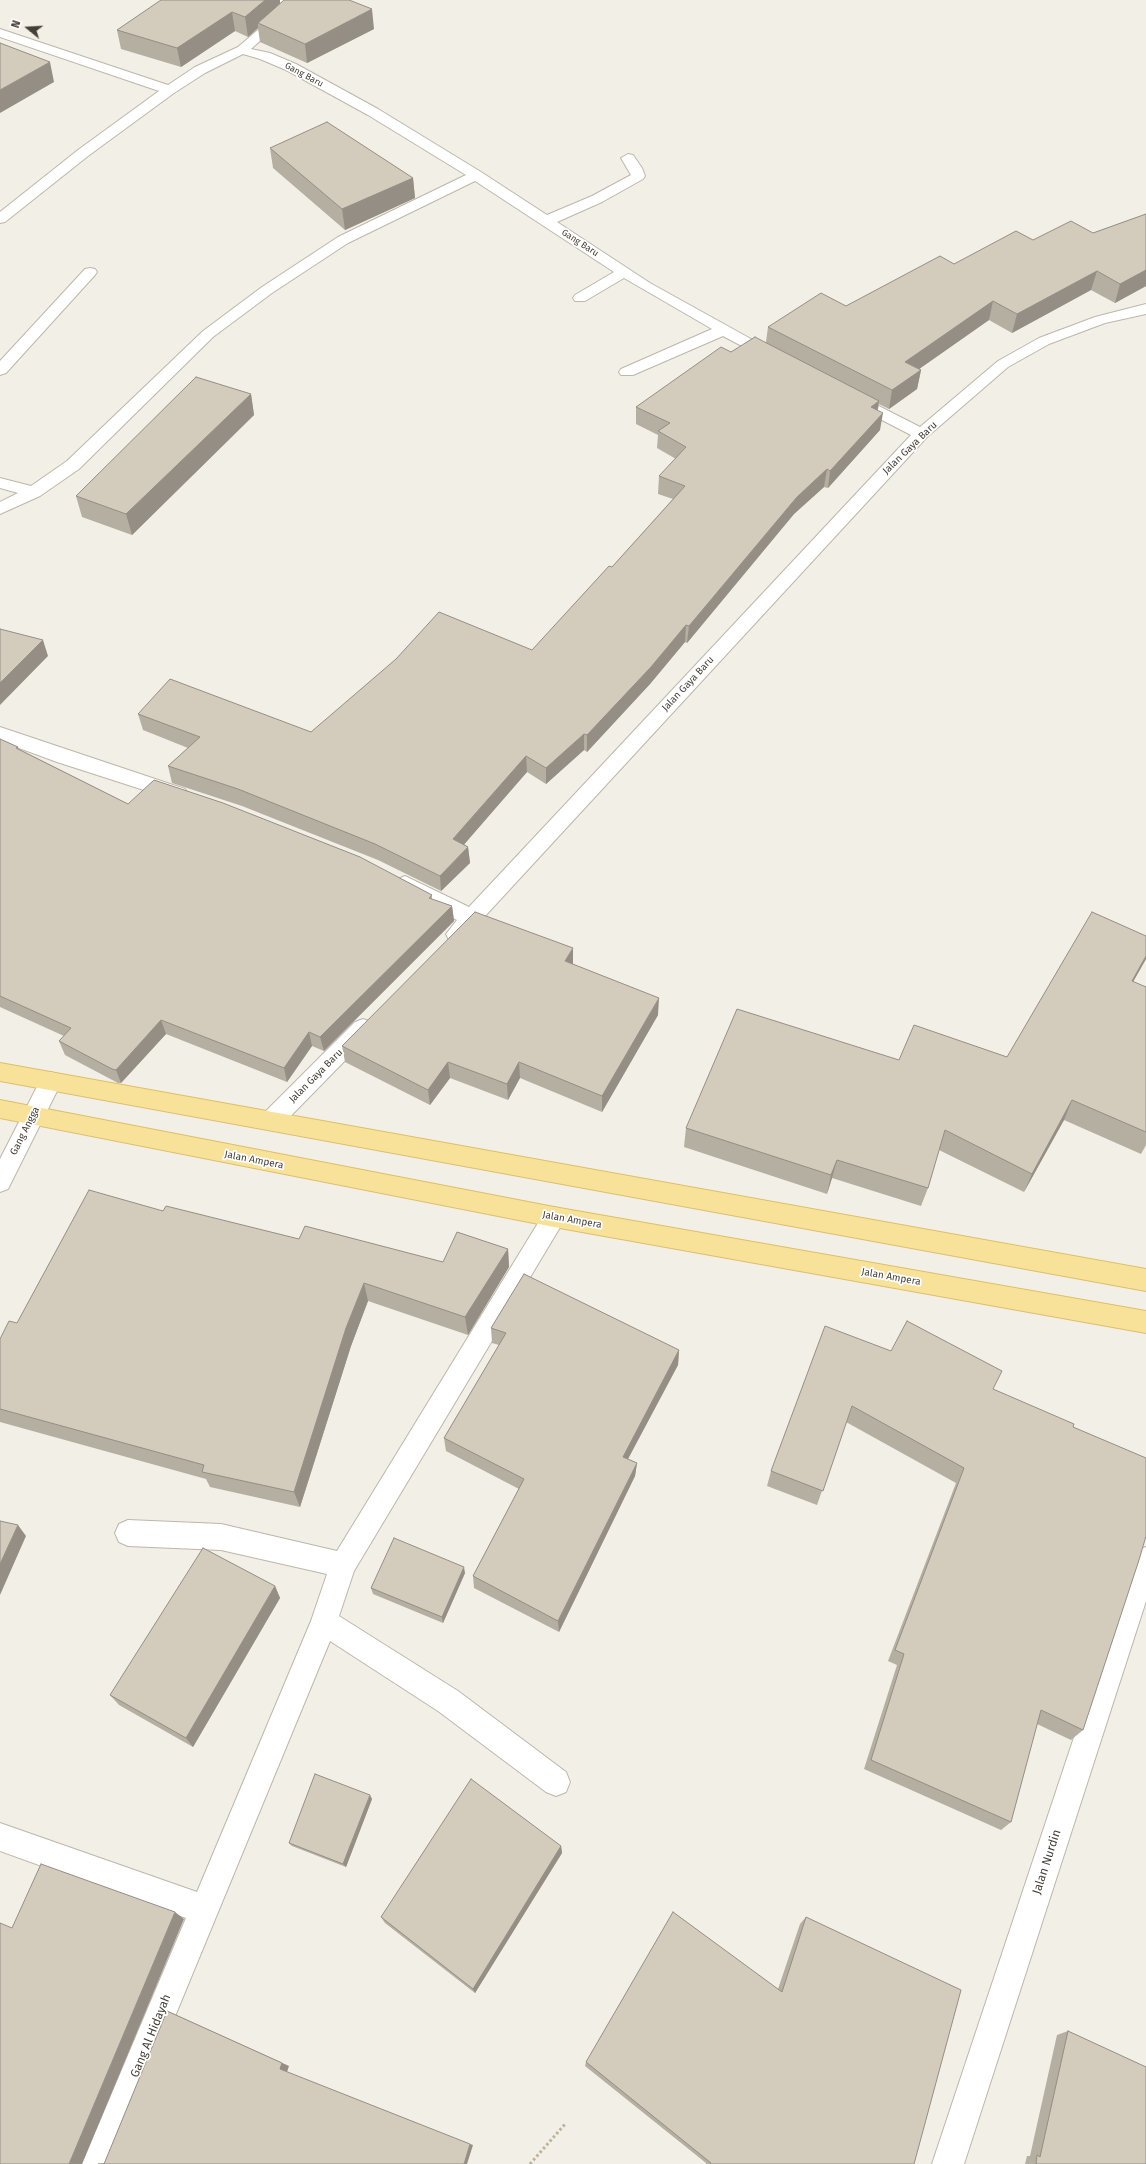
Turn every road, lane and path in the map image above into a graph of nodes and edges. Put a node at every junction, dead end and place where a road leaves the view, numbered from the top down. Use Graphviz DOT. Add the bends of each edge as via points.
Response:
graph roads {
  1 [pos="285,0"];
  2 [pos="0,33"];
  3 [pos="242,50"];
  4 [pos="168,90"];
  5 [pos="628,158"];
  6 [pos="476,175"];
  7 [pos="0,219"];
  8 [pos="546,221"];
  9 [pos="90,272"];
  10 [pos="624,272"];
  11 [pos="580,298"];
  12 [pos="1146,309"];
  13 [pos="723,330"];
  14 [pos="785,364"];
  15 [pos="0,370"];
  16 [pos="627,372"];
  17 [pos="846,395"];
  18 [pos="921,434"];
  19 [pos="0,484"];
  20 [pos="34,492"];
  21 [pos="0,510"];
  22 [pos="0,734"];
  23 [pos="197,800"];
  24 [pos="390,876"];
  25 [pos="472,918"];
  26 [pos="444,946"];
  27 [pos="377,1014"];
  28 [pos="0,1072"];
  29 [pos="51,1081"];
  30 [pos="0,1109"];
  31 [pos="33,1116"];
  32 [pos="271,1121"];
  33 [pos="0,1182"];
  34 [pos="554,1217"];
  35 [pos="1146,1280"];
  36 [pos="1146,1322"];
  37 [pos="128,1533"];
  38 [pos="1146,1560"];
  39 [pos="343,1565"];
  40 [pos="324,1622"];
  41 [pos="556,1782"];
  42 [pos="0,1836"];
  43 [pos="203,1909"];
  44 [pos="566,2123"];
  45 [pos="98,2164"];
  46 [pos="530,2164"];
  47 [pos="948,2164"];
  1 -- 3 [label="street" via="288,6 285,13"];
  2 -- 4 [label="street"];
  3 -- 4 [label="street" via="200,70"];
  3 -- 6 [label="street, Gang Baru" via="266,56 291,67 373,112"];
  4 -- 7 [label="street"];
  5 -- 8 [label="street" via="638,176 597,199"];
  6 -- 8 [label="street, Gang Baru"];
  6 -- 20 [label="street" via="344,240 267,290 208,334 73,465"];
  8 -- 10 [label="street, Gang Baru"];
  9 -- 15 [label="street"];
  10 -- 11 [label="street"];
  10 -- 13 [label="street, Gang Baru"];
  12 -- 18 [label="street, Jalan Gaya Baru" via="1100,320 1044,341 1024,352 1003,364"];
  13 -- 14 [label="street, Gang Baru"];
  13 -- 16 [label="street"];
  17 -- 18 [label="street"];
  18 -- 25 [label="street, Jalan Gaya Baru"];
  19 -- 20 [label="street"];
  20 -- 21 [label="street"];
  22 -- 23 [label="street"];
  24 -- 25 [label="street"];
  25 -- 26 [label="street, Jalan Gaya Baru"];
  27 -- 32 [label="street, Jalan Gaya Baru"];
  28 -- 29 [label="main road"];
  29 -- 31 [label="street, Gang Angga"];
  29 -- 32 [label="main road"];
  30 -- 31 [label="main road, Jalan Ampera"];
  31 -- 33 [label="street, Gang Angga"];
  31 -- 34 [label="main road, Jalan Ampera"];
  32 -- 35 [label="main road"];
  34 -- 36 [label="main road, Jalan Ampera"];
  34 -- 39 [label="street, Gang Al Hidayah"];
  37 -- 39 [label="street" via="221,1538"];
  38 -- 47 [label="street, Jalan Nurdin"];
  39 -- 40 [label="street, Gang Al Hidayah"];
  40 -- 41 [label="street" via="448,1701"];
  40 -- 43 [label="street, Gang Al Hidayah"];
  42 -- 43 [label="street"];
  43 -- 45 [label="street, Gang Al Hidayah"];
  44 -- 46 [label="path"];
}
